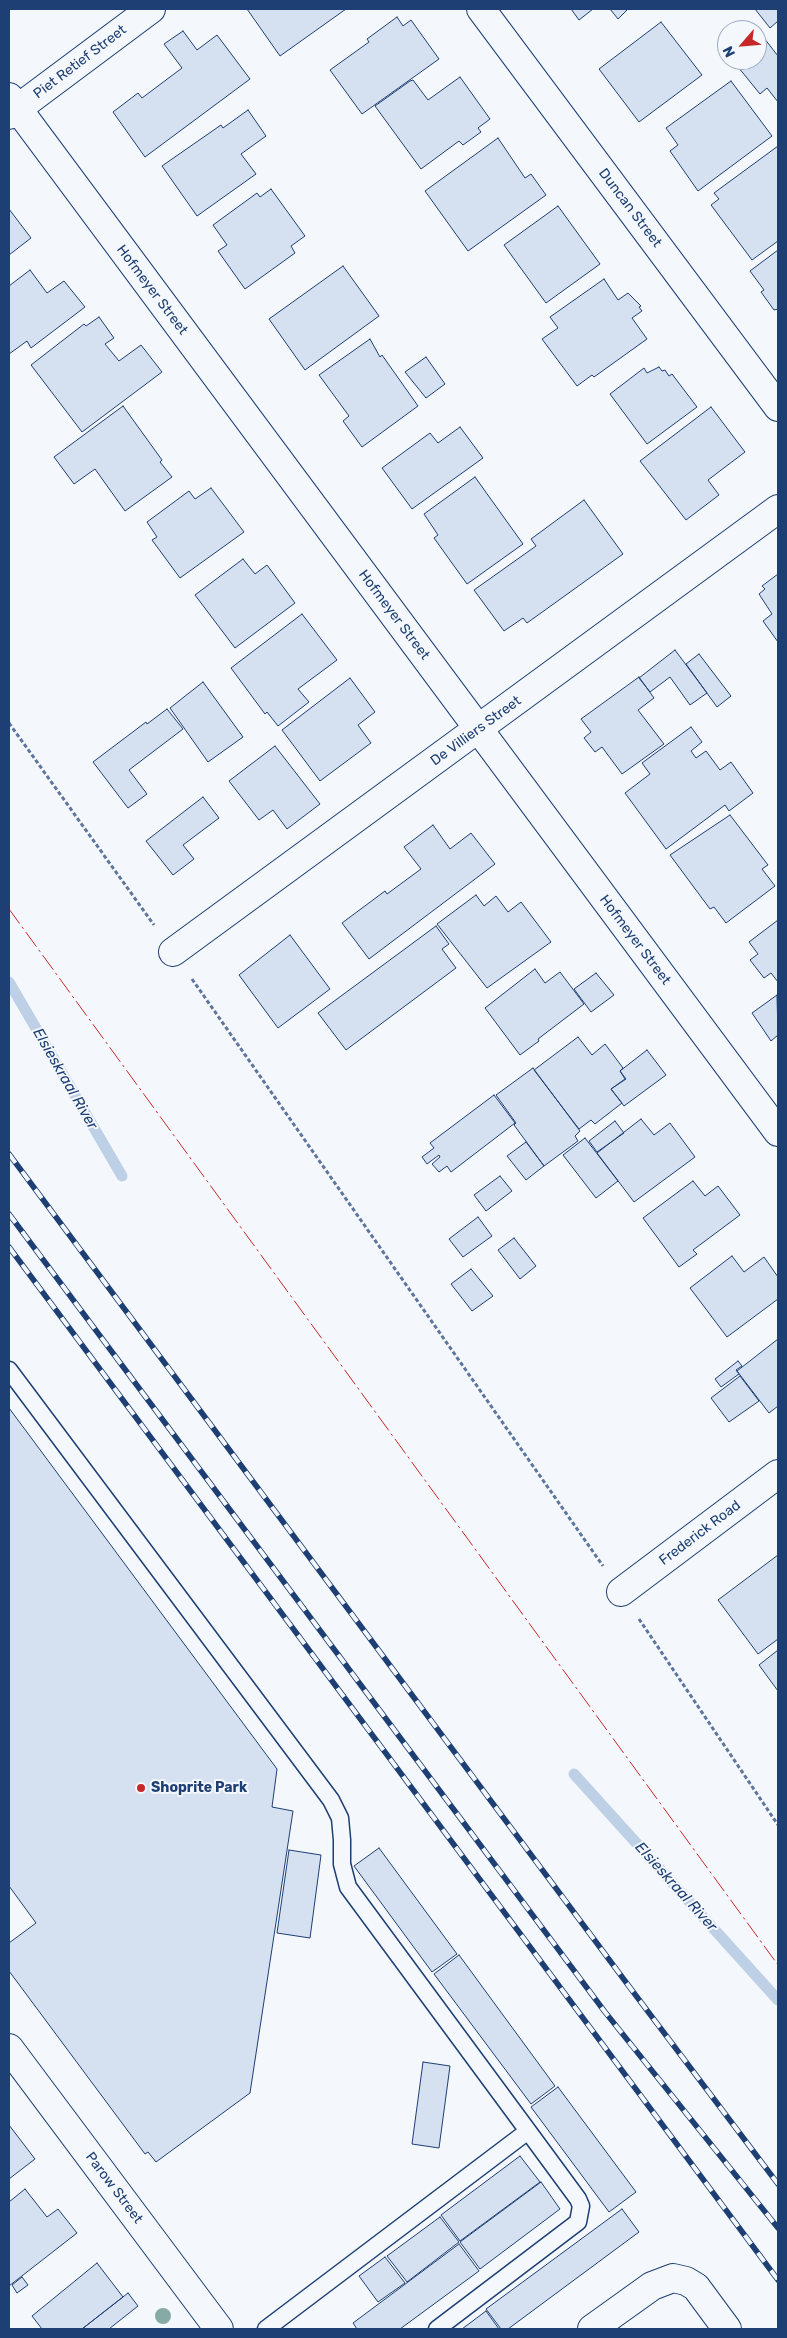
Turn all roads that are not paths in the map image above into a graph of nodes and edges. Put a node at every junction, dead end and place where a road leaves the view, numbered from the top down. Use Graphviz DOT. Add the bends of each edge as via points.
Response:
graph roads {
  1 [pos="151,9"];
  2 [pos="481,9"];
  3 [pos="12,107"];
  4 [pos="778,407"];
  5 [pos="778,509"];
  6 [pos="479,730"];
  7 [pos="173,952"];
  8 [pos="778,1132"];
  9 [pos="9,1370"];
  10 [pos="778,1474"];
  11 [pos="621,1592"];
  12 [pos="9,2048"];
  13 [pos="528,2131"];
  14 [pos="219,2329"];
  15 [pos="266,2329"];
  16 [pos="437,2329"];
  17 [pos="592,2329"];
  18 [pos="728,2329"];
  1 -- 3 [label="street, Piet Retief Street"];
  2 -- 4 [label="street, Duncan Street"];
  3 -- 6 [label="street, Hofmeyer Street"];
  5 -- 6 [label="street, De Villiers Street"];
  6 -- 7 [label="street, De Villiers Street"];
  6 -- 8 [label="street, Hofmeyer Street"];
  9 -- 13 [label="lane" via="331,1800 342,1829 342,1864 348,1887"];
  10 -- 11 [label="street, Frederick Road"];
  12 -- 14 [label="street, Parow Street"];
  13 -- 15 [label="lane"];
  13 -- 16 [label="lane" via="578,2199 581,2206 578,2222"];
  17 -- 18 [label="street" via="665,2279 686,2281 696,2288"];
}
